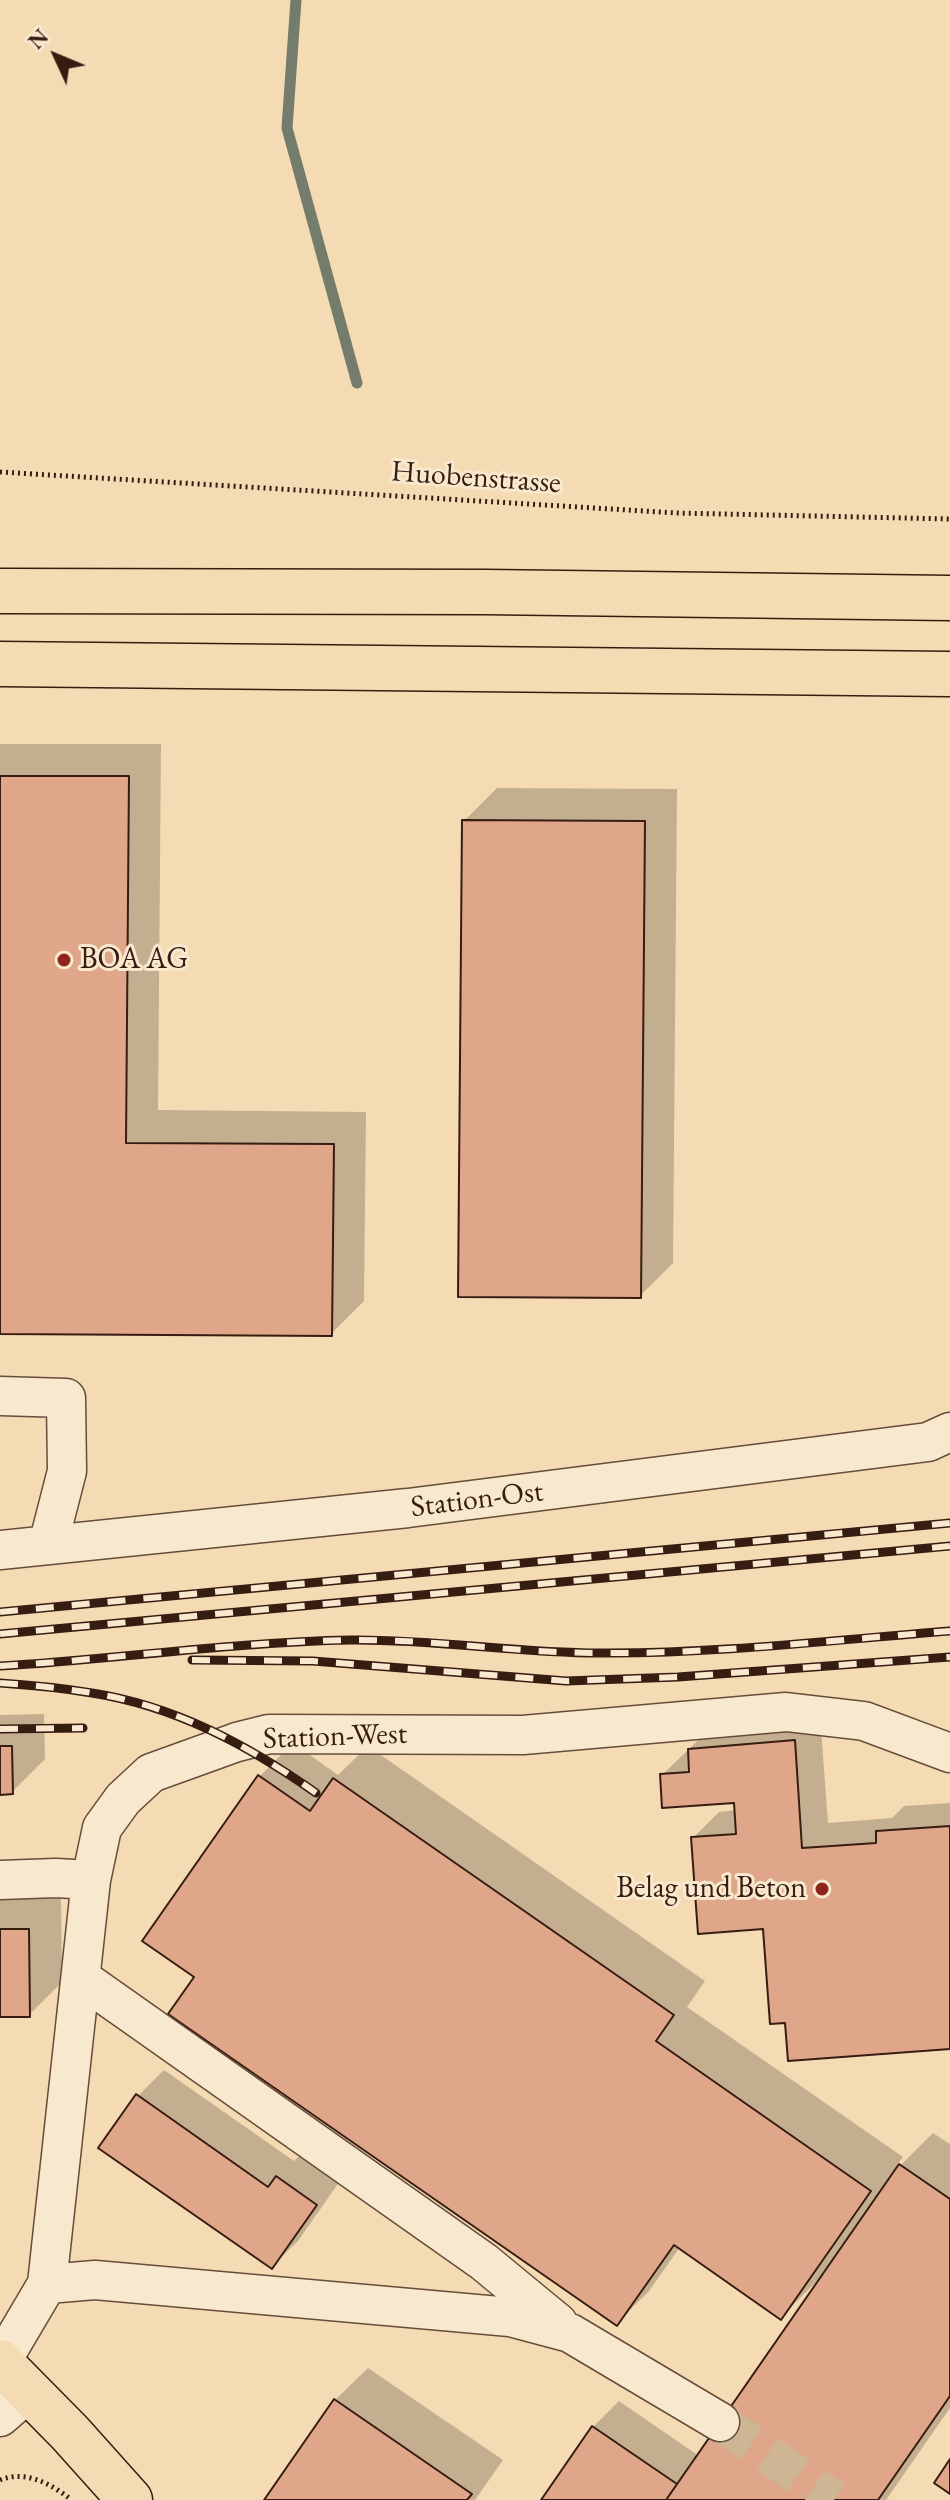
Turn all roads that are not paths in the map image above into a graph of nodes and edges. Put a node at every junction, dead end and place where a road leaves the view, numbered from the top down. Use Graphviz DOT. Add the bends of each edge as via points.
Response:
graph roads {
  1 [pos="0,560"];
  2 [pos="0,591"];
  3 [pos="331,591"];
  4 [pos="950,598"];
  5 [pos="0,664"];
  6 [pos="950,674"];
  7 [pos="0,1396"];
  8 [pos="950,1432"];
  9 [pos="48,1545"];
  10 [pos="0,1550"];
  11 [pos="950,1753"];
  12 [pos="0,1880"];
  13 [pos="91,1880"];
  14 [pos="81,1978"];
  15 [pos="47,2284"];
  16 [pos="570,2333"];
  17 [pos="8,2383"];
  18 [pos="720,2422"];
  19 [pos="130,2500"];
  1 -- 3 [label="main road" via="184,570"];
  2 -- 3 [label="main road"];
  3 -- 4 [label="main road"];
  5 -- 6 [label="main road"];
  7 -- 9 [label="street" via="66,1398 67,1471"];
  8 -- 9 [label="street, Station-Ost" via="928,1442 408,1508"];
  9 -- 10 [label="street, Station-Ost"];
  11 -- 13 [label="street, Station-West" via="864,1721 786,1712 523,1735 269,1734 151,1773 102,1828"];
  12 -- 13 [label="street"];
  13 -- 14 [label="street, Station-West"];
  14 -- 15 [label="street, Station-West"];
  14 -- 16 [label="street" via="484,2262"];
  15 -- 16 [label="street" via="95,2280 510,2317"];
  15 -- 17 [label="street, Station-West"];
  16 -- 18 [label="street"];
  17 -- 19 [label="main road"];
}
